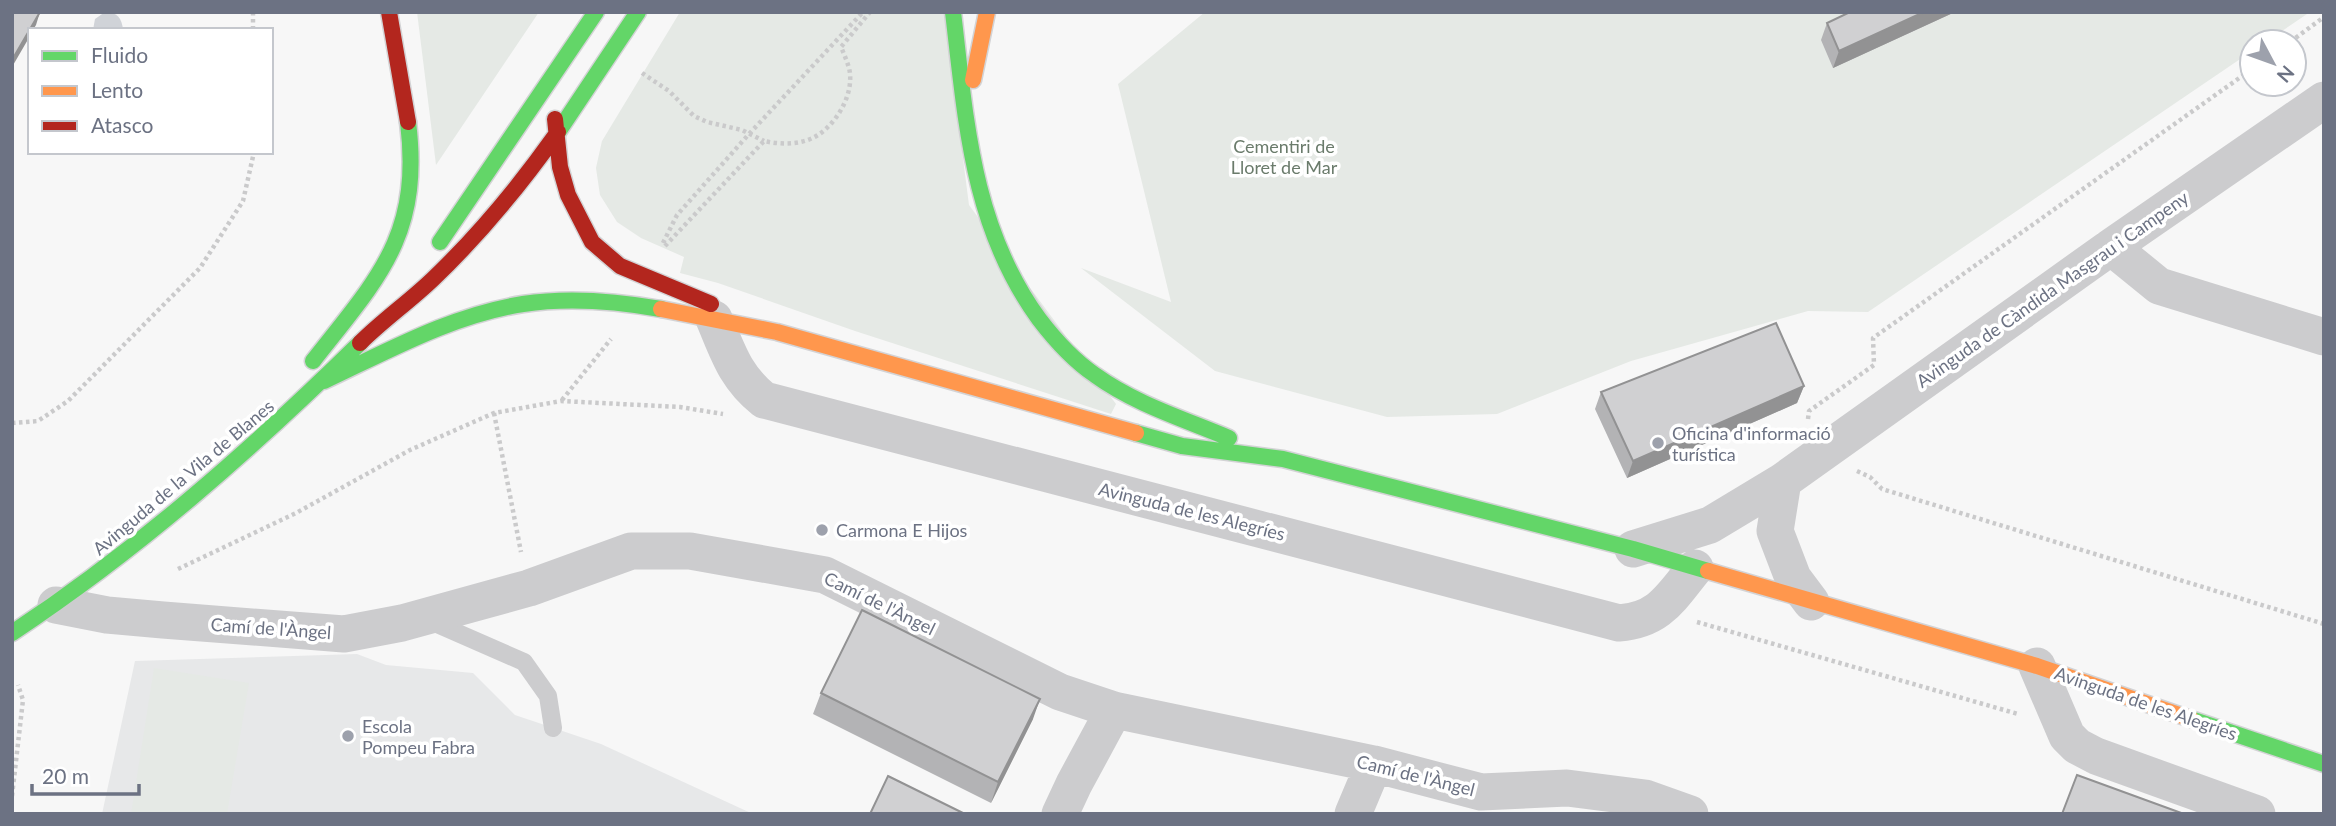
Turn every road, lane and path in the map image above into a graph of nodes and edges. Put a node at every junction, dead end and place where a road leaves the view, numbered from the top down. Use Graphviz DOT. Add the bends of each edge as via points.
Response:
graph roads {
  1 [pos="388,12"];
  2 [pos="596,12"];
  3 [pos="638,12"];
  4 [pos="863,12"];
  5 [pos="870,12"];
  6 [pos="953,12"];
  7 [pos="988,12"];
  8 [pos="2324,17"];
  9 [pos="2308,29"];
  10 [pos="638,71"];
  11 [pos="2238,79"];
  12 [pos="565,92"];
  13 [pos="2324,100"];
  14 [pos="966,117"];
  15 [pos="557,133"];
  16 [pos="749,134"];
  17 [pos="764,141"];
  18 [pos="254,154"];
  19 [pos="2111,247"];
  20 [pos="433,252"];
  21 [pos="416,273"];
  22 [pos="714,319"];
  23 [pos="617,332"];
  24 [pos="777,332"];
  25 [pos="366,337"];
  26 [pos="2324,337"];
  27 [pos="324,381"];
  28 [pos="561,401"];
  29 [pos="494,413"];
  30 [pos="725,414"];
  31 [pos="12,423"];
  32 [pos="1807,427"];
  33 [pos="242,454"];
  34 [pos="1283,459"];
  35 [pos="1851,469"];
  36 [pos="1783,481"];
  37 [pos="1633,549"];
  38 [pos="521,554"];
  39 [pos="1695,568"];
  40 [pos="178,569"];
  41 [pos="1811,602"];
  42 [pos="56,605"];
  43 [pos="422,617"];
  44 [pos="2324,624"];
  45 [pos="12,633"];
  46 [pos="2037,666"];
  47 [pos="18,685"];
  48 [pos="1115,710"];
  49 [pos="553,728"];
  50 [pos="1374,764"];
  51 [pos="2324,764"];
  52 [pos="12,796"];
  53 [pos="1644,806"];
  54 [pos="1060,814"];
  55 [pos="1353,814"];
  56 [pos="1690,814"];
  57 [pos="2257,814"];
  1 -- 33 [label="main road" via="409,129 409,179 396,245 380,274"];
  2 -- 20 [label="main road"];
  3 -- 15 [label="main road, Avinguda de la Vila de Blanes"];
  4 -- 16 [label="path"];
  5 -- 17 [label="path" via="841,47 850,69 850,88 834,119 818,135 796,143"];
  6 -- 14 [label="main road"];
  7 -- 14 [label="main road"];
  8 -- 9 [label="path"];
  10 -- 16 [label="path" via="669,91 694,116"];
  11 -- 32 [label="path" via="1872,338 1874,365 1810,411"];
  12 -- 15 [label="main road" via="555,117"];
  13 -- 19 [label="street, Avinguda de Càndida Masgrau i Campeny"];
  14 -- 34 [label="main road" via="987,226 1007,272 1060,345 1101,380"];
  15 -- 24 [label="main road" via="568,195 592,242 620,266"];
  15 -- 25 [label="main road, Avinguda de la Vila de Blanes" via="498,209 432,280"];
  16 -- 17 [label="path"];
  16 -- 17 [label="path" via="677,215 658,254"];
  18 -- 31 [label="path" via="243,201 200,268 68,401 38,421"];
  19 -- 26 [label="street" via="2159,286"];
  19 -- 36 [label="street, Avinguda de Càndida Masgrau i Campeny"];
  21 -- 25 [label="main road, Avinguda de la Vila de Blanes"];
  22 -- 24 [label="main road"];
  22 -- 27 [label="main road" via="596,301 522,304 471,316"];
  22 -- 39 [label="street, Avinguda de les Alegríes" via="737,373 756,394 774,403 1619,623 1651,616"];
  23 -- 28 [label="path"];
  24 -- 34 [label="main road" via="1182,446"];
  25 -- 27 [label="main road, Avinguda de la Vila de Blanes"];
  27 -- 33 [label="main road, Avinguda de la Vila de Blanes"];
  28 -- 29 [label="path"];
  28 -- 30 [label="path"];
  29 -- 38 [label="path"];
  29 -- 40 [label="path" via="410,450 296,513"];
  33 -- 42 [label="main road, Avinguda de la Vila de Blanes" via="149,536"];
  34 -- 37 [label="main road"];
  35 -- 44 [label="path" via="1870,477 1882,489"];
  36 -- 37 [label="street, Avinguda de Càndida Masgrau i Campeny" via="1710,525"];
  36 -- 41 [label="street" via="1775,531 1793,578"];
  37 -- 39 [label="main road"];
  39 -- 41 [label="main road"];
  41 -- 46 [label="main road"];
  42 -- 43 [label="street, Camí de l'Àngel" via="107,615 344,634"];
  42 -- 45 [label="main road, Avinguda de la Vila de Blanes"];
  43 -- 48 [label="street, Camí de l'Àngel" via="537,586 631,551 690,551 825,575 1060,692"];
  43 -- 49 [label="lane" via="524,662 548,696"];
  46 -- 51 [label="main road, Avinguda de les Alegríes"];
  46 -- 57 [label="street, Avinguda de les Alegríes" via="2067,736 2077,746"];
  47 -- 52 [label="path" via="23,700"];
  48 -- 50 [label="street, Camí de l'Àngel"];
  48 -- 54 [label="street"];
  50 -- 53 [label="street, Camí de l'Àngel" via="1481,792 1567,788"];
  50 -- 55 [label="street"];
  53 -- 56 [label="street, Camí de l'Àngel"];
}
